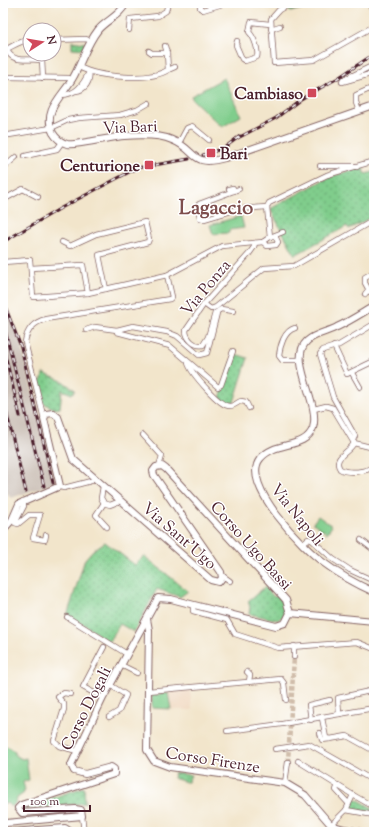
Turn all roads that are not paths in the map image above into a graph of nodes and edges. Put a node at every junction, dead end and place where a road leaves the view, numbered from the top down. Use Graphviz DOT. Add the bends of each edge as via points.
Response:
graph roads {
  1 [pos="126,3"];
  2 [pos="165,3"];
  3 [pos="168,3"];
  4 [pos="200,3"];
  5 [pos="226,3"];
  6 [pos="291,3"];
  7 [pos="370,5"];
  8 [pos="164,9"];
  9 [pos="374,11"];
  10 [pos="270,25"];
  11 [pos="280,26"];
  12 [pos="374,26"];
  13 [pos="129,30"];
  14 [pos="62,40"];
  15 [pos="91,41"];
  16 [pos="237,41"];
  17 [pos="22,42"];
  18 [pos="165,46"];
  19 [pos="5,50"];
  20 [pos="149,51"];
  21 [pos="167,53"];
  22 [pos="374,65"];
  23 [pos="79,67"];
  24 [pos="175,67"];
  25 [pos="168,70"];
  26 [pos="89,72"];
  27 [pos="374,73"];
  28 [pos="7,77"];
  29 [pos="43,78"];
  30 [pos="72,80"];
  31 [pos="374,87"];
  32 [pos="61,95"];
  33 [pos="149,103"];
  34 [pos="374,106"];
  35 [pos="359,111"];
  36 [pos="51,126"];
  37 [pos="3,136"];
  38 [pos="209,140"];
  39 [pos="62,142"];
  40 [pos="179,143"];
  41 [pos="25,156"];
  42 [pos="16,157"];
  43 [pos="374,161"];
  44 [pos="3,165"];
  45 [pos="320,166"];
  46 [pos="357,167"];
  47 [pos="229,189"];
  48 [pos="239,189"];
  49 [pos="234,191"];
  50 [pos="38,197"];
  51 [pos="3,200"];
  52 [pos="267,207"];
  53 [pos="374,220"];
  54 [pos="283,232"];
  55 [pos="276,236"];
  56 [pos="270,237"];
  57 [pos="62,242"];
  58 [pos="263,242"];
  59 [pos="255,243"];
  60 [pos="3,262"];
  61 [pos="31,268"];
  62 [pos="374,272"];
  63 [pos="167,275"];
  64 [pos="106,289"];
  65 [pos="88,293"];
  66 [pos="365,294"];
  67 [pos="204,304"];
  68 [pos="374,306"];
  69 [pos="233,311"];
  70 [pos="215,313"];
  71 [pos="374,324"];
  72 [pos="294,328"];
  73 [pos="86,330"];
  74 [pos="117,330"];
  75 [pos="334,346"];
  76 [pos="233,351"];
  77 [pos="301,360"];
  78 [pos="187,361"];
  79 [pos="374,361"];
  80 [pos="352,373"];
  81 [pos="360,387"];
  82 [pos="249,408"];
  83 [pos="314,410"];
  84 [pos="44,419"];
  85 [pos="143,435"];
  86 [pos="354,442"];
  87 [pos="374,448"];
  88 [pos="159,466"];
  89 [pos="374,466"];
  90 [pos="91,481"];
  91 [pos="103,486"];
  92 [pos="60,487"];
  93 [pos="23,501"];
  94 [pos="120,501"];
  95 [pos="104,503"];
  96 [pos="107,527"];
  97 [pos="5,528"];
  98 [pos="46,535"];
  99 [pos="361,540"];
  100 [pos="302,544"];
  101 [pos="374,550"];
  102 [pos="222,576"];
  103 [pos="230,581"];
  104 [pos="374,581"];
  105 [pos="374,592"];
  106 [pos="193,605"];
  107 [pos="290,613"];
  108 [pos="67,618"];
  109 [pos="147,619"];
  110 [pos="374,621"];
  111 [pos="294,646"];
  112 [pos="104,647"];
  113 [pos="374,649"];
  114 [pos="127,654"];
  115 [pos="294,658"];
  116 [pos="121,665"];
  117 [pos="247,672"];
  118 [pos="137,673"];
  119 [pos="249,681"];
  120 [pos="110,685"];
  121 [pos="374,690"];
  122 [pos="148,691"];
  123 [pos="70,694"];
  124 [pos="103,698"];
  125 [pos="286,700"];
  126 [pos="330,700"];
  127 [pos="374,708"];
  128 [pos="339,714"];
  129 [pos="109,717"];
  130 [pos="322,718"];
  131 [pos="311,720"];
  132 [pos="228,731"];
  133 [pos="320,733"];
  134 [pos="330,739"];
  135 [pos="276,749"];
  136 [pos="77,751"];
  137 [pos="374,751"];
  138 [pos="298,761"];
  139 [pos="288,762"];
  140 [pos="374,781"];
  141 [pos="285,783"];
  142 [pos="338,785"];
  143 [pos="353,795"];
  144 [pos="348,803"];
  145 [pos="374,807"];
  146 [pos="346,810"];
  147 [pos="374,814"];
  148 [pos="82,816"];
  149 [pos="3,825"];
  150 [pos="331,825"];
  151 [pos="3,829"];
  152 [pos="11,832"];
  153 [pos="71,832"];
  154 [pos="84,832"];
  155 [pos="360,832"];
  1 -- 15 [label="street" via="121,11 99,28"];
  2 -- 8 [label="street"];
  3 -- 13 [label="street" via="166,11 158,16 130,19"];
  4 -- 5 [label="street" via="200,8 204,10"];
  6 -- 10 [label="street" via="279,10"];
  7 -- 9 [label="street"];
  10 -- 11 [label="street"];
  10 -- 12 [label="street" via="274,63 314,60"];
  10 -- 16 [label="street" via="251,22 249,32 254,39 257,58 241,59 236,46"];
  14 -- 15 [label="street"];
  15 -- 23 [label="street"];
  17 -- 19 [label="street" via="12,44"];
  18 -- 21 [label="street"];
  19 -- 29 [label="street" via="14,59 42,60"];
  20 -- 21 [label="street" via="152,54"];
  21 -- 25 [label="street"];
  22 -- 27 [label="street" via="342,82"];
  23 -- 26 [label="street"];
  23 -- 30 [label="street"];
  24 -- 25 [label="street"];
  25 -- 26 [label="street" via="160,74 126,77"];
  26 -- 32 [label="street" via="76,91 70,95"];
  28 -- 29 [label="street"];
  29 -- 30 [label="street"];
  30 -- 32 [label="street"];
  31 -- 35 [label="street" via="356,95"];
  32 -- 36 [label="street" via="52,108"];
  33 -- 36 [label="street" via="129,112 79,118"];
  34 -- 35 [label="street, Via Bari"];
  35 -- 40 [label="street, Via Bari" via="212,161 199,160"];
  36 -- 37 [label="street"];
  36 -- 39 [label="street" via="56,137"];
  38 -- 40 [label="street" via="192,126 187,128"];
  39 -- 40 [label="street, Via Bari" via="71,144 128,136 162,137"];
  39 -- 41 [label="street" via="57,149"];
  42 -- 44 [label="street"];
  43 -- 46 [label="street"];
  45 -- 46 [label="street"];
  46 -- 52 [label="street" via="326,175 271,202"];
  47 -- 49 [label="street" via="233,188"];
  48 -- 49 [label="street"];
  49 -- 52 [label="street" via="199,204 200,218 238,209"];
  50 -- 51 [label="street" via="23,189"];
  52 -- 56 [label="street"];
  53 -- 67 [label="street" via="294,266 264,268 214,308"];
  54 -- 55 [label="street"];
  55 -- 56 [label="street"];
  55 -- 58 [label="street" via="276,245 267,246"];
  56 -- 58 [label="street"];
  57 -- 64 [label="street" via="70,246 96,234 145,222 150,240 148,242 99,255"];
  58 -- 59 [label="street"];
  59 -- 63 [label="street" via="222,246"];
  59 -- 67 [label="street, Via Ponza" via="249,254"];
  60 -- 61 [label="street" via="29,260"];
  61 -- 65 [label="street" via="83,265"];
  61 -- 65 [label="street" via="34,297"];
  62 -- 66 [label="street" via="365,277 370,291"];
  63 -- 64 [label="street"];
  63 -- 84 [label="street" via="172,297 170,299 50,319 33,326 25,342"];
  64 -- 65 [label="street"];
  67 -- 70 [label="street, Via Ponza" via="186,331 188,337 198,346 207,340"];
  68 -- 77 [label="street" via="337,328 308,340 302,349"];
  69 -- 70 [label="street" via="222,309"];
  70 -- 74 [label="street, Via Ponza" via="217,314 209,352 204,355 167,332 134,326"];
  71 -- 75 [label="street"];
  72 -- 77 [label="street" via="283,340 279,356 282,360"];
  73 -- 74 [label="street, Via Ponza" via="95,327"];
  74 -- 78 [label="street" via="170,346"];
  75 -- 80 [label="street" via="345,372"];
  75 -- 86 [label="street" via="323,350 320,357 333,398 355,436"];
  76 -- 78 [label="street" via="222,375 221,385 218,386"];
  77 -- 83 [label="street, Via Napoli"];
  78 -- 82 [label="street" via="198,381 225,405 231,406 241,401 246,402"];
  79 -- 80 [label="street"];
  80 -- 81 [label="street"];
  83 -- 86 [label="street" via="327,406 333,408"];
  83 -- 100 [label="street, Via Napoli" via="314,425 309,435 298,442 269,450 256,466 260,489"];
  84 -- 91 [label="street" via="48,413 57,415 73,460"];
  84 -- 92 [label="street"];
  85 -- 88 [label="street" via="162,456"];
  86 -- 87 [label="street"];
  86 -- 89 [label="street" via="338,460 340,470 368,470"];
  88 -- 102 [label="street" via="154,469 155,477"];
  88 -- 107 [label="street, Corso Ugo Bassi" via="166,469 286,600"];
  90 -- 92 [label="street"];
  91 -- 94 [label="street"];
  91 -- 95 [label="street" via="101,498"];
  92 -- 93 [label="street"];
  93 -- 97 [label="street" via="17,506 12,520"];
  93 -- 98 [label="street" via="24,506 15,523 29,515 41,515 33,538 45,540"];
  94 -- 95 [label="street" via="110,505"];
  94 -- 102 [label="street, Via Sant'Ugo" via="211,580 219,582"];
  95 -- 96 [label="street" via="96,515"];
  99 -- 101 [label="street"];
  100 -- 104 [label="street" via="308,539 314,540 333,559"];
  100 -- 105 [label="street, Via Napoli" via="338,573"];
  102 -- 103 [label="street"];
  106 -- 107 [label="street, Corso Ugo Bassi" via="279,626 285,624"];
  106 -- 109 [label="street, Corso Ugo Bassi" via="159,597"];
  106 -- 111 [label="street" via="193,610 227,620 235,634 278,648"];
  107 -- 110 [label="street"];
  108 -- 114 [label="street"];
  109 -- 114 [label="street, Corso Dogali"];
  109 -- 122 [label="street, Corso Firenze"];
  111 -- 113 [label="street" via="357,642"];
  111 -- 115 [label="street"];
  112 -- 124 [label="street" via="83,687"];
  114 -- 116 [label="street, Corso Dogali"];
  116 -- 118 [label="street, Corso Dogali"];
  116 -- 120 [label="street, Corso Dogali"];
  117 -- 119 [label="street" via="250,675"];
  119 -- 122 [label="street"];
  119 -- 125 [label="street" via="284,680"];
  120 -- 124 [label="street, Corso Dogali"];
  120 -- 129 [label="street" via="126,695 119,711"];
  121 -- 128 [label="street" via="338,698"];
  122 -- 141 [label="street, Corso Firenze" via="147,750 156,763"];
  123 -- 136 [label="street" via="64,693 58,697 64,704 64,709 54,741 59,746"];
  124 -- 136 [label="street, Corso Dogali"];
  126 -- 131 [label="street" via="309,705"];
  127 -- 128 [label="street"];
  128 -- 130 [label="street"];
  130 -- 131 [label="street"];
  130 -- 134 [label="street" via="325,737"];
  131 -- 132 [label="street"];
  133 -- 134 [label="street" via="322,740"];
  134 -- 137 [label="street" via="347,736"];
  135 -- 140 [label="street" via="309,744"];
  136 -- 148 [label="street, Corso Dogali" via="71,765 74,771 85,774 110,767 114,768 114,774 20,805 18,809 23,813 75,809 81,810"];
  138 -- 142 [label="street"];
  139 -- 141 [label="street"];
  141 -- 150 [label="street, Corso Firenze" via="305,795"];
  142 -- 143 [label="street"];
  142 -- 144 [label="street" via="336,790"];
  143 -- 144 [label="street"];
  143 -- 145 [label="street"];
  144 -- 146 [label="street"];
  146 -- 147 [label="street"];
  146 -- 150 [label="street"];
  148 -- 149 [label="street"];
  148 -- 154 [label="street"];
  150 -- 155 [label="street"];
  151 -- 152 [label="street"];
  152 -- 153 [label="street" via="65,828"];
}
